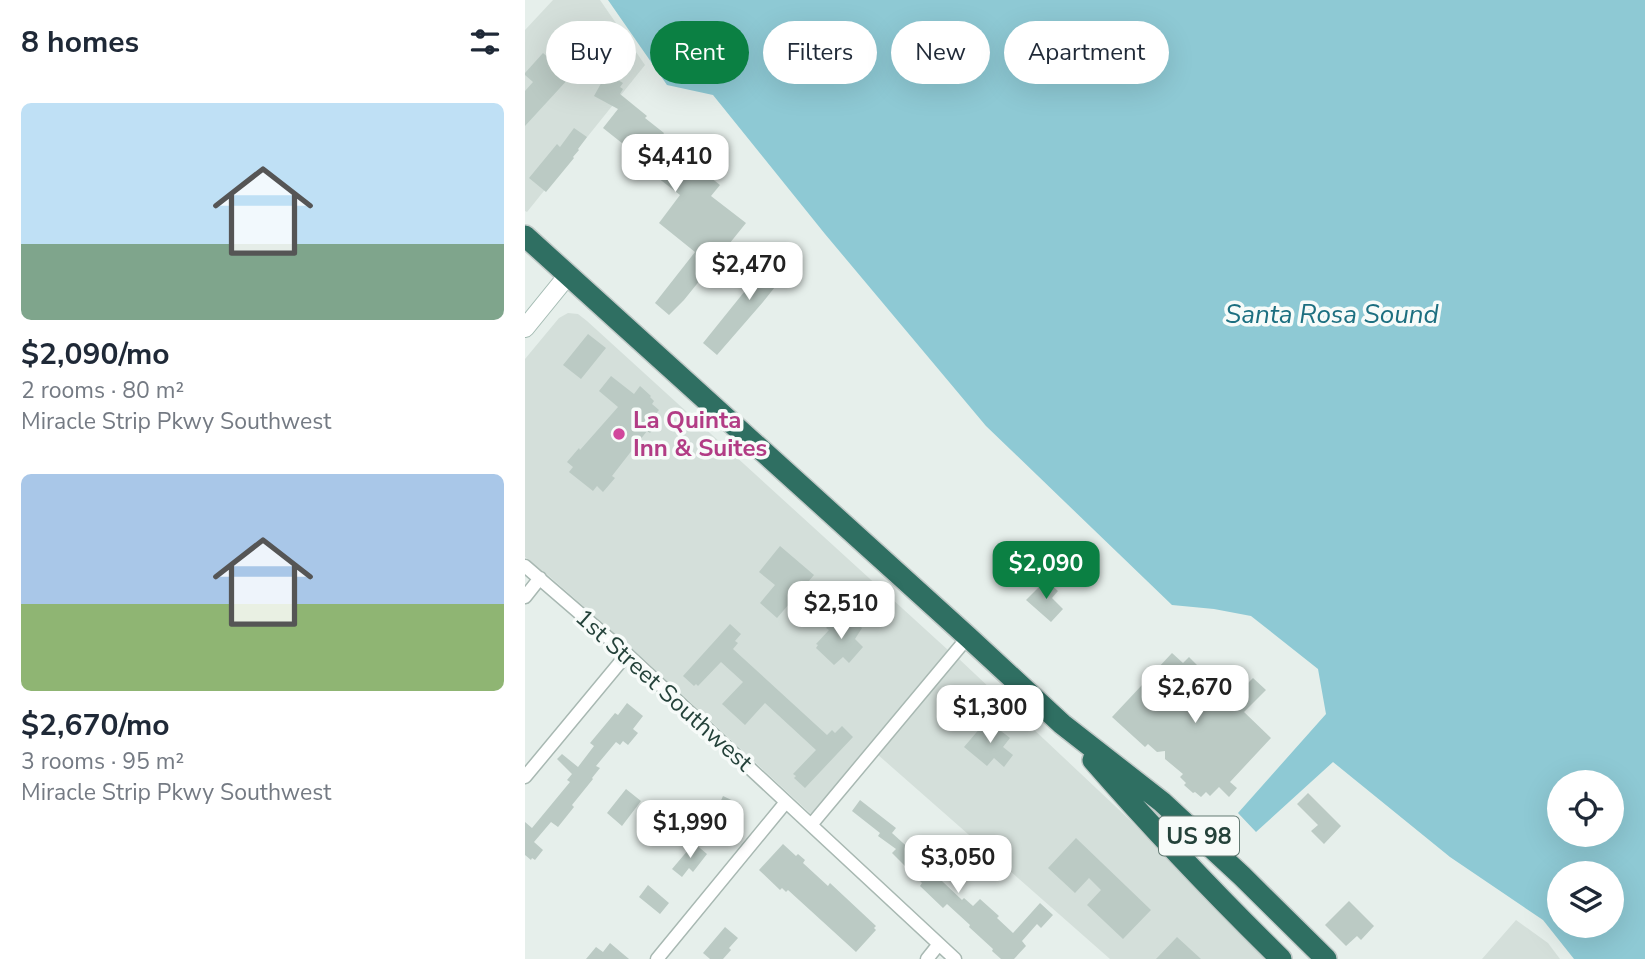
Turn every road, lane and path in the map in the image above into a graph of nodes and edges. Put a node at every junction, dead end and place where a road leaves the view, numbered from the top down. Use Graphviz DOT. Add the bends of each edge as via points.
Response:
graph roads {
  1 [pos="525,236"];
  2 [pos="568,275"];
  3 [pos="525,328"];
  4 [pos="525,566"];
  5 [pos="540,578"];
  6 [pos="525,597"];
  7 [pos="968,637"];
  8 [pos="627,654"];
  9 [pos="1062,724"];
  10 [pos="525,777"];
  11 [pos="786,802"];
  12 [pos="811,825"];
  13 [pos="940,944"];
  14 [pos="657,959"];
  15 [pos="927,959"];
  16 [pos="955,959"];
  17 [pos="1281,959"];
  18 [pos="1325,959"];
  1 -- 2 [label="highway, US 98"];
  2 -- 3 [label="main road"];
  2 -- 7 [label="highway, US 98"];
  4 -- 5 [label="street, 1st Street Southwest"];
  5 -- 6 [label="street"];
  5 -- 8 [label="street, 1st Street Southwest"];
  7 -- 9 [label="highway, US 98"];
  7 -- 12 [label="street"];
  8 -- 10 [label="street"];
  8 -- 11 [label="street, 1st Street Southwest"];
  9 -- 17 [label="highway, US 98" via="1145,820"];
  9 -- 18 [label="highway, US 98" via="1162,802"];
  11 -- 12 [label="street, 1st Street Southwest"];
  11 -- 14 [label="street"];
  12 -- 13 [label="street, 1st Street Southwest"];
  13 -- 15 [label="street"];
  13 -- 16 [label="street, 1st Street Southwest"];
}
